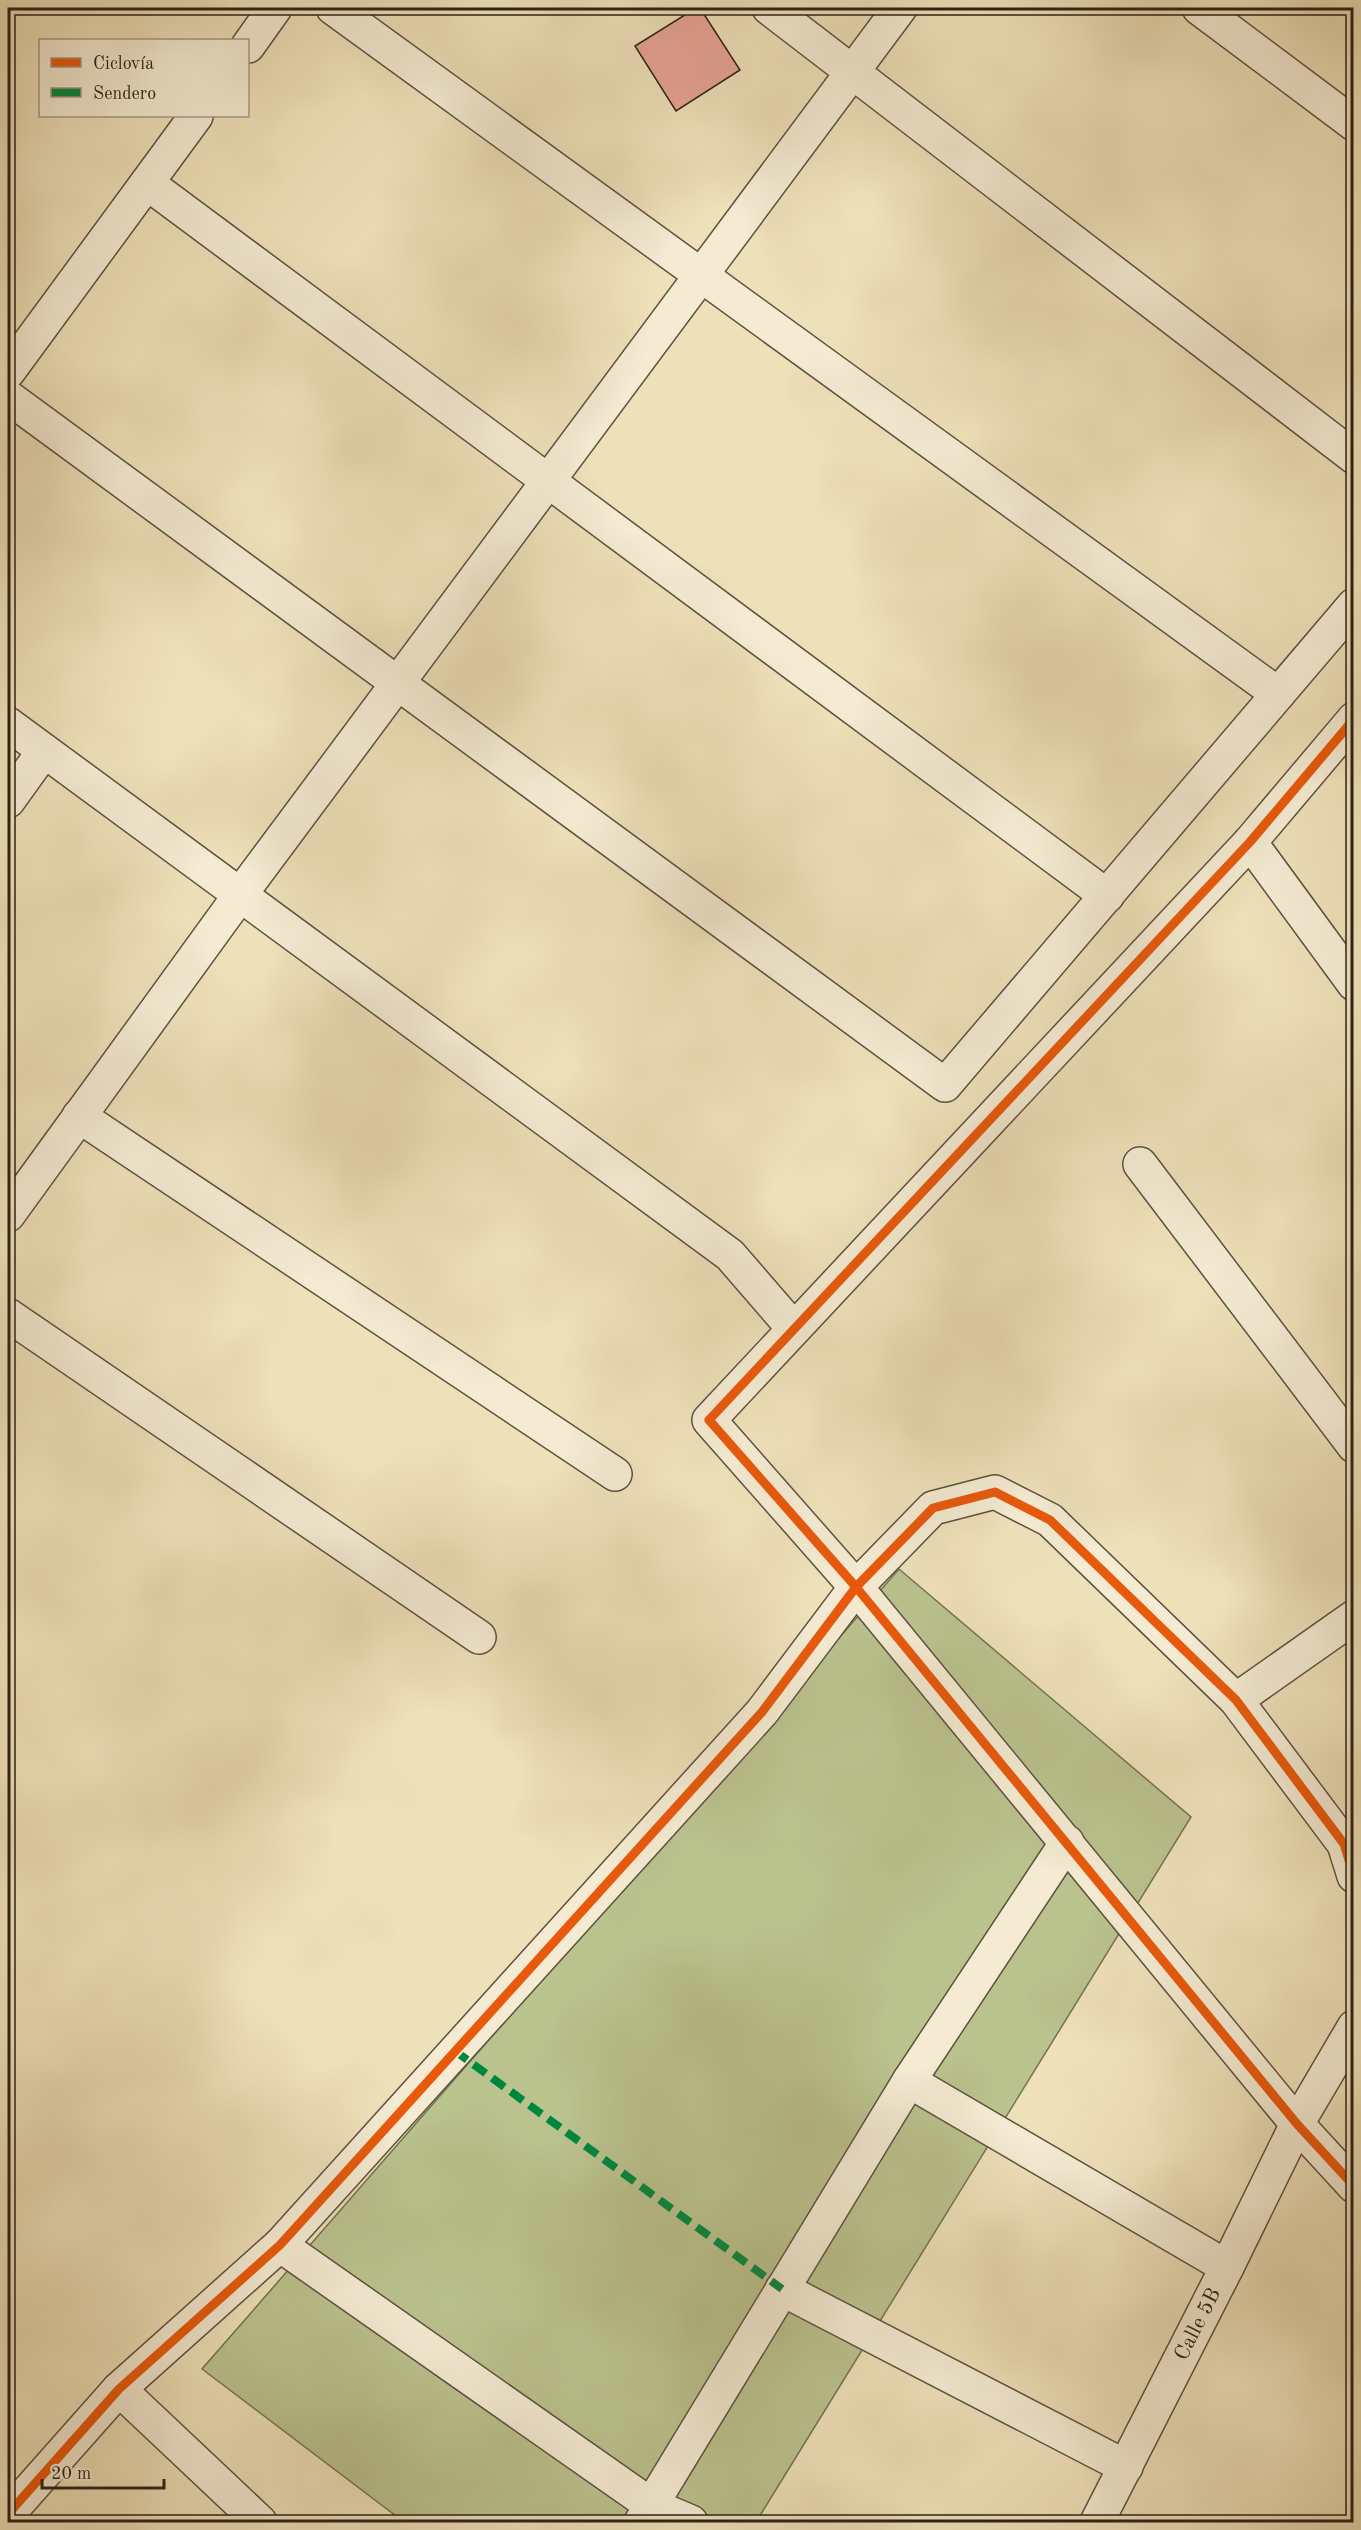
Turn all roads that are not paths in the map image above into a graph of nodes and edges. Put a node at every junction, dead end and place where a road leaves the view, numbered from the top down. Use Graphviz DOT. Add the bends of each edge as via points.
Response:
graph roads {
  1 [pos="275,8"];
  2 [pos="333,8"];
  3 [pos="769,8"];
  4 [pos="900,8"];
  5 [pos="1199,8"];
  6 [pos="249,45"];
  7 [pos="852,71"];
  8 [pos="195,117"];
  9 [pos="1353,124"];
  10 [pos="147,183"];
  11 [pos="701,275"];
  12 [pos="8,372"];
  13 [pos="8,398"];
  14 [pos="1353,457"];
  15 [pos="548,481"];
  16 [pos="1353,605"];
  17 [pos="398,683"];
  18 [pos="1278,694"];
  19 [pos="1353,719"];
  20 [pos="8,724"];
  21 [pos="44,751"];
  22 [pos="8,801"];
  23 [pos="1250,842"];
  24 [pos="240,895"];
  25 [pos="1107,896"];
  26 [pos="1353,984"];
  27 [pos="80,1116"];
  28 [pos="1140,1164"];
  29 [pos="8,1215"];
  30 [pos="8,1315"];
  31 [pos="794,1329"];
  32 [pos="1353,1446"];
  33 [pos="615,1474"];
  34 [pos="856,1587"];
  35 [pos="1353,1617"];
  36 [pos="479,1637"];
  37 [pos="1236,1700"];
  38 [pos="1067,1842"];
  39 [pos="1353,1876"];
  40 [pos="1353,2027"];
  41 [pos="909,2081"];
  42 [pos="1297,2124"];
  43 [pos="1353,2186"];
  44 [pos="280,2245"];
  45 [pos="1227,2267"];
  46 [pos="782,2289"];
  47 [pos="119,2389"];
  48 [pos="1126,2467"];
  49 [pos="8,2514"];
  50 [pos="646,2514"];
  51 [pos="260,2523"];
  52 [pos="691,2523"];
  53 [pos="1097,2523"];
  1 -- 6 [label="street"];
  2 -- 11 [label="street"];
  3 -- 7 [label="street"];
  4 -- 7 [label="street"];
  5 -- 9 [label="street"];
  7 -- 11 [label="street"];
  7 -- 14 [label="street"];
  8 -- 10 [label="street"];
  10 -- 12 [label="street"];
  10 -- 15 [label="street"];
  11 -- 15 [label="street"];
  11 -- 18 [label="street"];
  13 -- 17 [label="street"];
  15 -- 17 [label="street"];
  15 -- 25 [label="street"];
  16 -- 18 [label="street"];
  17 -- 24 [label="street"];
  17 -- 25 [label="street" via="945,1085"];
  18 -- 25 [label="street"];
  19 -- 23 [label="street"];
  20 -- 21 [label="street"];
  21 -- 22 [label="street"];
  21 -- 24 [label="street"];
  23 -- 26 [label="street"];
  23 -- 31 [label="street"];
  24 -- 27 [label="street"];
  24 -- 31 [label="street" via="730,1255"];
  27 -- 29 [label="street"];
  27 -- 33 [label="street"];
  28 -- 32 [label="street"];
  30 -- 36 [label="street"];
  31 -- 34 [label="street" via="709,1420"];
  34 -- 37 [label="street" via="933,1508 995,1492 1050,1520"];
  34 -- 38 [label="street"];
  34 -- 44 [label="street" via="762,1712"];
  35 -- 37 [label="street"];
  37 -- 39 [label="street" via="1344,1844"];
  38 -- 41 [label="street"];
  38 -- 42 [label="street"];
  40 -- 42 [label="street, Calle 5B"];
  41 -- 45 [label="street"];
  41 -- 46 [label="street"];
  42 -- 43 [label="street"];
  42 -- 45 [label="street, Calle 5B"];
  44 -- 47 [label="street"];
  44 -- 50 [label="street"];
  45 -- 48 [label="street, Calle 5B"];
  46 -- 48 [label="street"];
  46 -- 50 [label="street"];
  47 -- 49 [label="street"];
  47 -- 51 [label="street"];
  48 -- 53 [label="street, Calle 5B"];
  50 -- 52 [label="street"];
}
